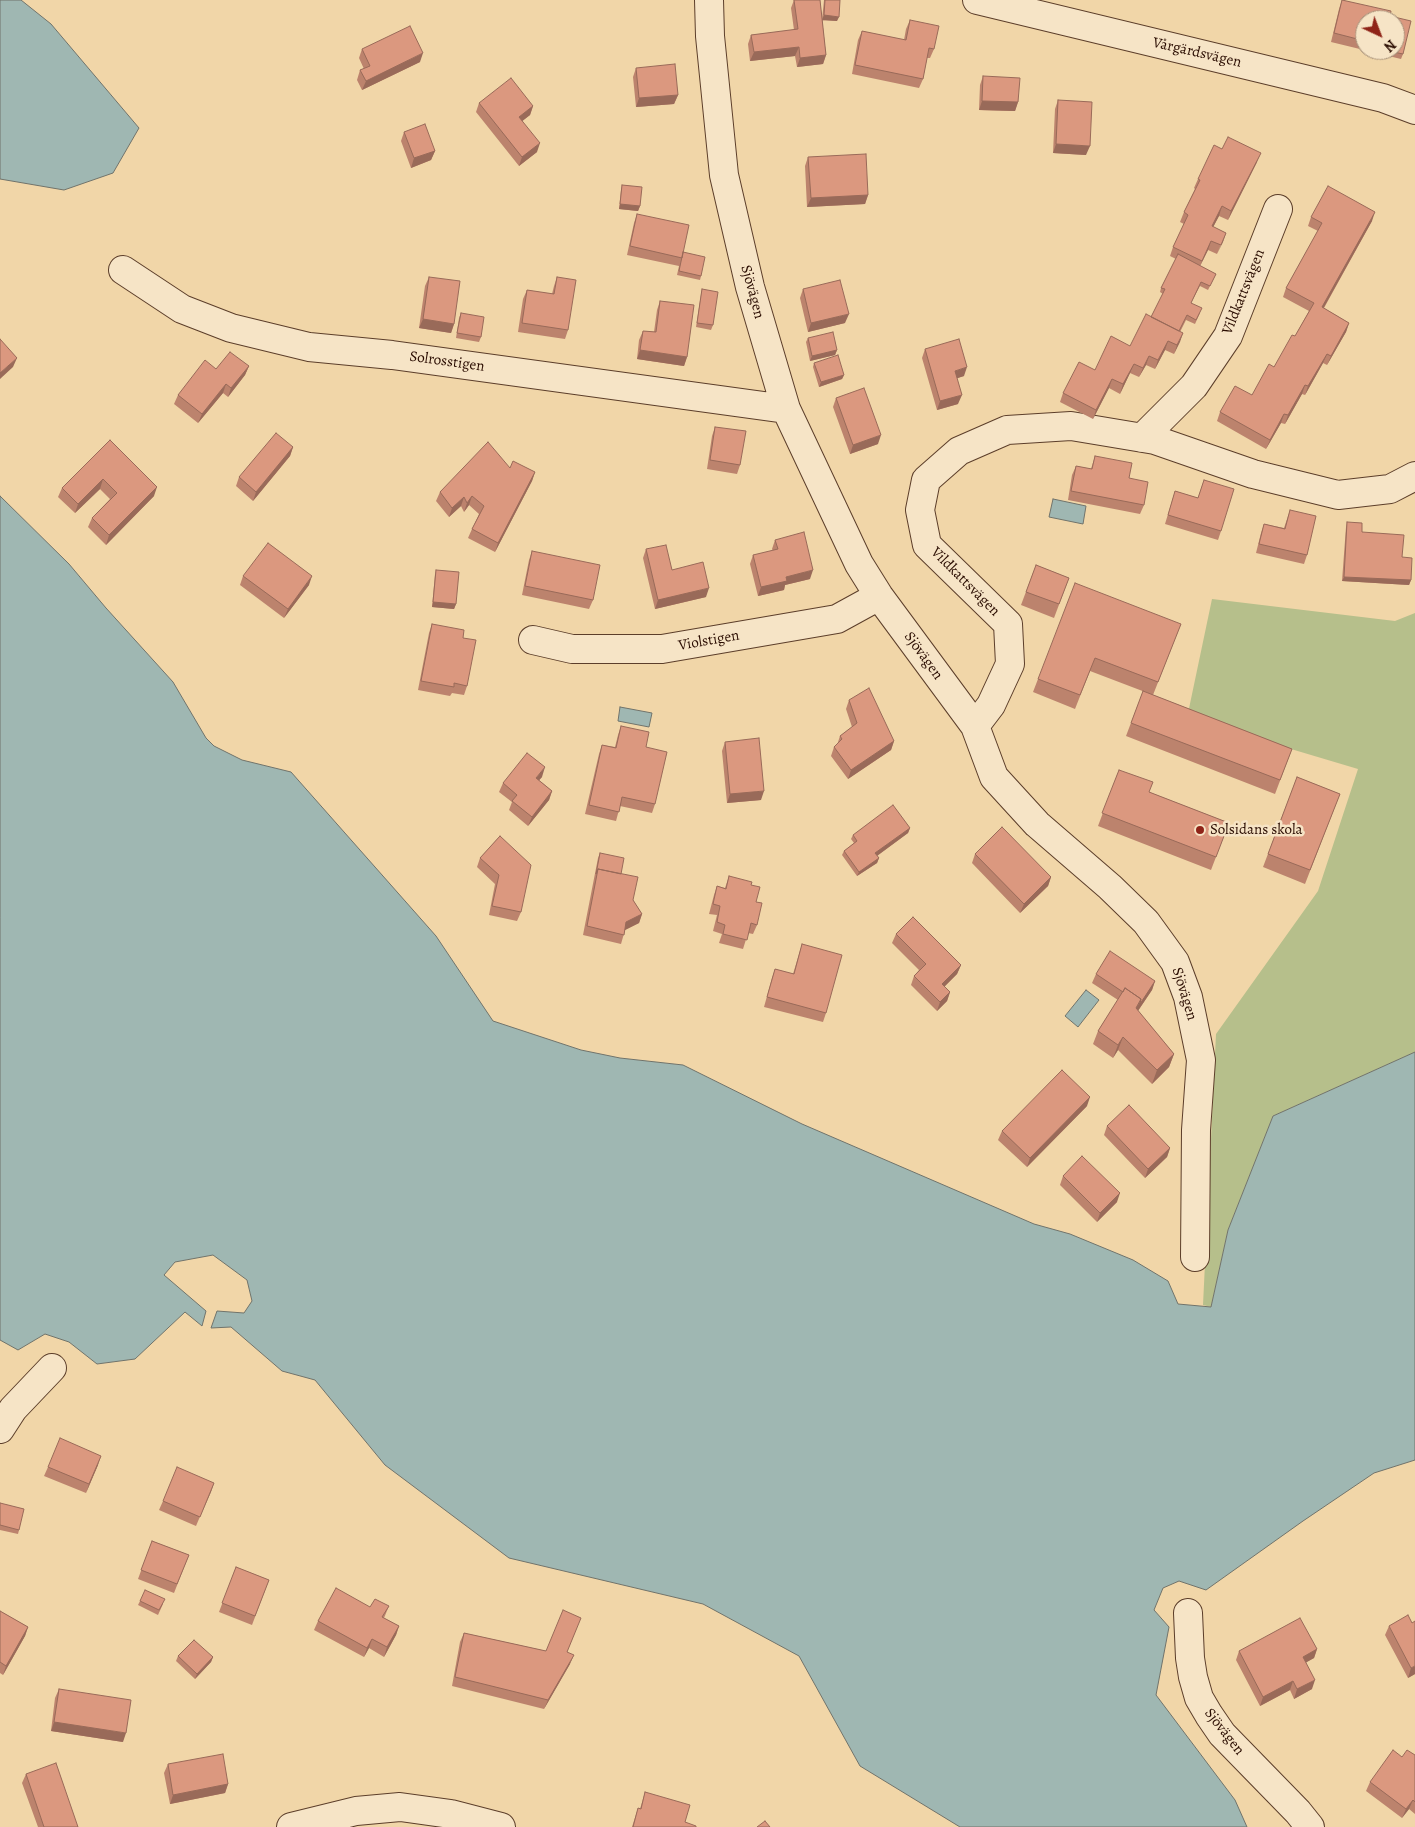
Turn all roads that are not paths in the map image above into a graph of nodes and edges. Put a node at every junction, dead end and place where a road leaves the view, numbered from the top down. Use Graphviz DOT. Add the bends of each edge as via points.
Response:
graph roads {
  1 [pos="709,0"];
  2 [pos="977,0"];
  3 [pos="1415,110"];
  4 [pos="1278,209"];
  5 [pos="123,270"];
  6 [pos="786,410"];
  7 [pos="1142,438"];
  8 [pos="1415,476"];
  9 [pos="879,596"];
  10 [pos="534,640"];
  11 [pos="976,726"];
  12 [pos="1195,1258"];
  13 [pos="52,1368"];
  14 [pos="0,1428"];
  15 [pos="1188,1613"];
  16 [pos="291,1827"];
  17 [pos="500,1827"];
  18 [pos="1310,1827"];
  1 -- 6 [label="street, Sjövägen" via="724,175 750,287"];
  2 -- 3 [label="street, Vårgärdsvägen" via="1383,98"];
  4 -- 7 [label="street, Vildkattsvägen" via="1228,336 1194,386"];
  5 -- 6 [label="street, Solrosstigen" via="182,309 230,328 309,346 478,366"];
  6 -- 9 [label="street, Sjövägen" via="859,564"];
  7 -- 8 [label="street, Vildkattsvägen" via="1253,474 1338,495 1390,489"];
  7 -- 11 [label="street, Vildkattsvägen" via="1071,426 1007,430 959,451 926,480 920,510 927,545 1008,624 1010,664 991,705"];
  9 -- 10 [label="street, Violstigen" via="837,619 662,649 572,649"];
  9 -- 11 [label="street, Sjövägen"];
  11 -- 12 [label="street, Sjövägen" via="994,777 1036,824 1146,922 1175,962 1188,996 1201,1060 1196,1130"];
  13 -- 14 [label="street" via="13,1409"];
  15 -- 18 [label="street, Sjövägen" via="1190,1658 1199,1698 1208,1715"];
  16 -- 17 [label="street" via="356,1811 400,1807 451,1814"];
}
